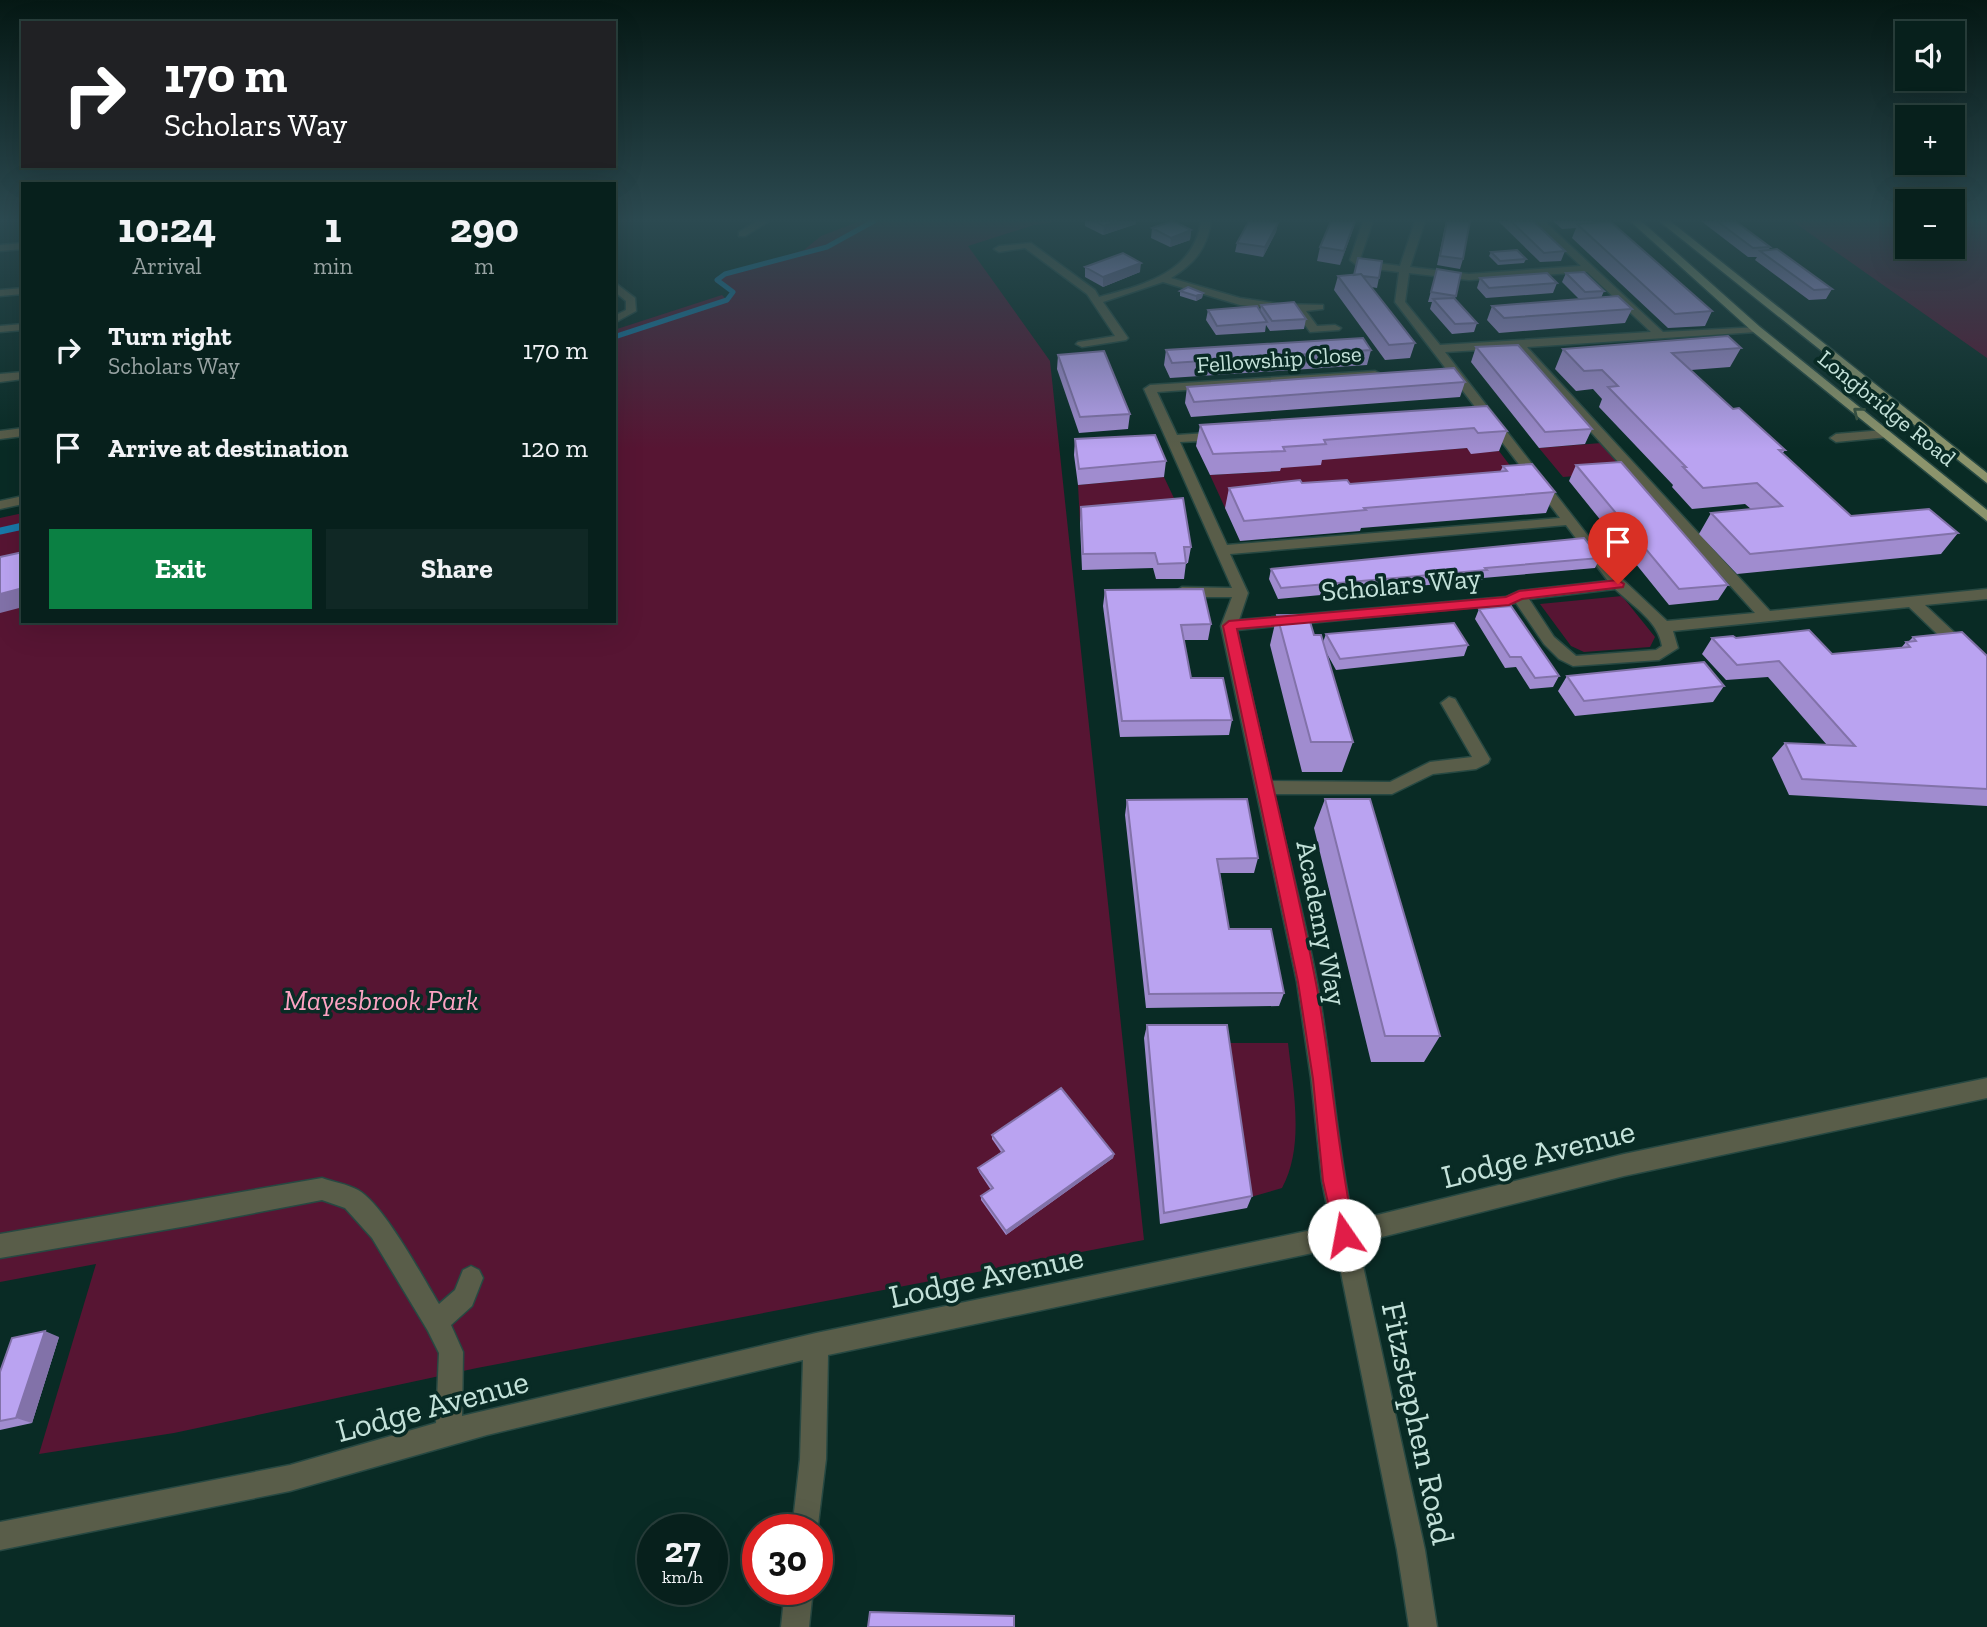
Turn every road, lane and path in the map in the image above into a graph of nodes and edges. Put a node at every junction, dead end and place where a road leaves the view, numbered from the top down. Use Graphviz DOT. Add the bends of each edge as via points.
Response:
graph roads {
  1 [pos="628,297"];
  2 [pos="1095,297"];
  3 [pos="1108,297"];
  4 [pos="1215,297"];
  5 [pos="1400,297"];
  6 [pos="1619,297"];
  7 [pos="1720,297"];
  8 [pos="1759,297"];
  9 [pos="1099,300"];
  10 [pos="1319,307"];
  11 [pos="1299,309"];
  12 [pos="616,319"];
  13 [pos="21,327"];
  14 [pos="1335,328"];
  15 [pos="0,329"];
  16 [pos="1756,329"];
  17 [pos="1659,334"];
  18 [pos="1082,344"];
  19 [pos="1518,345"];
  20 [pos="1438,349"];
  21 [pos="1384,373"];
  22 [pos="21,375"];
  23 [pos="0,378"];
  24 [pos="1490,415"];
  25 [pos="1474,416"];
  26 [pos="21,432"];
  27 [pos="1884,433"];
  28 [pos="1242,434"];
  29 [pos="0,435"];
  30 [pos="1836,438"];
  31 [pos="1174,439"];
  32 [pos="1987,479"];
  33 [pos="21,500"];
  34 [pos="0,505"];
  35 [pos="1987,517"];
  36 [pos="1569,521"];
  37 [pos="1223,550"];
  38 [pos="1618,584"];
  39 [pos="1171,592"];
  40 [pos="1241,593"];
  41 [pos="1987,594"];
  42 [pos="1519,596"];
  43 [pos="1914,603"];
  44 [pos="1767,617"];
  45 [pos="1229,626"];
  46 [pos="1661,627"];
  47 [pos="1987,672"];
  48 [pos="1449,703"];
  49 [pos="1265,787"];
  50 [pos="1987,1088"];
  51 [pos="1344,1235"];
  52 [pos="0,1246"];
  53 [pos="471,1278"];
  54 [pos="437,1322"];
  55 [pos="816,1345"];
  56 [pos="449,1432"];
  57 [pos="807,1514"];
  58 [pos="0,1536"];
  59 [pos="797,1605"];
  60 [pos="795,1627"];
  61 [pos="1423,1627"];
  1 -- 12 [label="street" via="631,311"];
  2 -- 9 [label="street"];
  3 -- 9 [label="street"];
  4 -- 11 [label="street"];
  5 -- 20 [label="street" via="1399,302"];
  6 -- 17 [label="street"];
  7 -- 16 [label="main road, Longbridge Road"];
  8 -- 32 [label="main road, Longbridge Road"];
  9 -- 18 [label="street" via="1122,338"];
  10 -- 11 [label="street"];
  11 -- 14 [label="street" via="1314,330"];
  13 -- 15 [label="street"];
  16 -- 17 [label="street"];
  27 -- 16 [label="main road, Longbridge Road, one-way"];
  17 -- 19 [label="street"];
  19 -- 20 [label="street"];
  19 -- 44 [label="street"];
  20 -- 24 [label="street" via="1446,369"];
  21 -- 31 [label="street, Fellowship Close" via="1150,389"];
  22 -- 23 [label="street"];
  24 -- 25 [label="street"];
  24 -- 36 [label="street"];
  26 -- 29 [label="street"];
  27 -- 30 [label="street"];
  27 -- 35 [label="main road, Longbridge Road"];
  28 -- 31 [label="street"];
  31 -- 37 [label="street"];
  33 -- 34 [label="street"];
  36 -- 37 [label="street"];
  36 -- 38 [label="street"];
  37 -- 40 [label="street"];
  38 -- 42 [label="street, Scholars Way"];
  38 -- 46 [label="street"];
  39 -- 40 [label="street"];
  40 -- 45 [label="street"];
  41 -- 43 [label="street"];
  42 -- 45 [label="street, Scholars Way" via="1509,601"];
  42 -- 46 [label="street" via="1553,645 1573,661 1658,655 1670,648"];
  43 -- 44 [label="street"];
  43 -- 47 [label="street"];
  44 -- 46 [label="street"];
  45 -- 49 [label="street, Academy Way"];
  48 -- 49 [label="street" via="1480,753 1482,759 1476,763 1439,765 1392,788"];
  49 -- 51 [label="street, Academy Way" via="1314,1022"];
  50 -- 51 [label="street, Lodge Avenue" via="1624,1165"];
  51 -- 55 [label="street, Lodge Avenue"];
  51 -- 61 [label="street, Fitzstephen Road"];
  52 -- 54 [label="street" via="322,1189 352,1199 380,1230"];
  53 -- 54 [label="street" via="464,1298"];
  54 -- 56 [label="street" via="451,1352"];
  55 -- 56 [label="street, Lodge Avenue"];
  55 -- 57 [label="street"];
  56 -- 58 [label="street, Lodge Avenue" via="290,1478"];
  59 -- 60 [label="street"];
}
